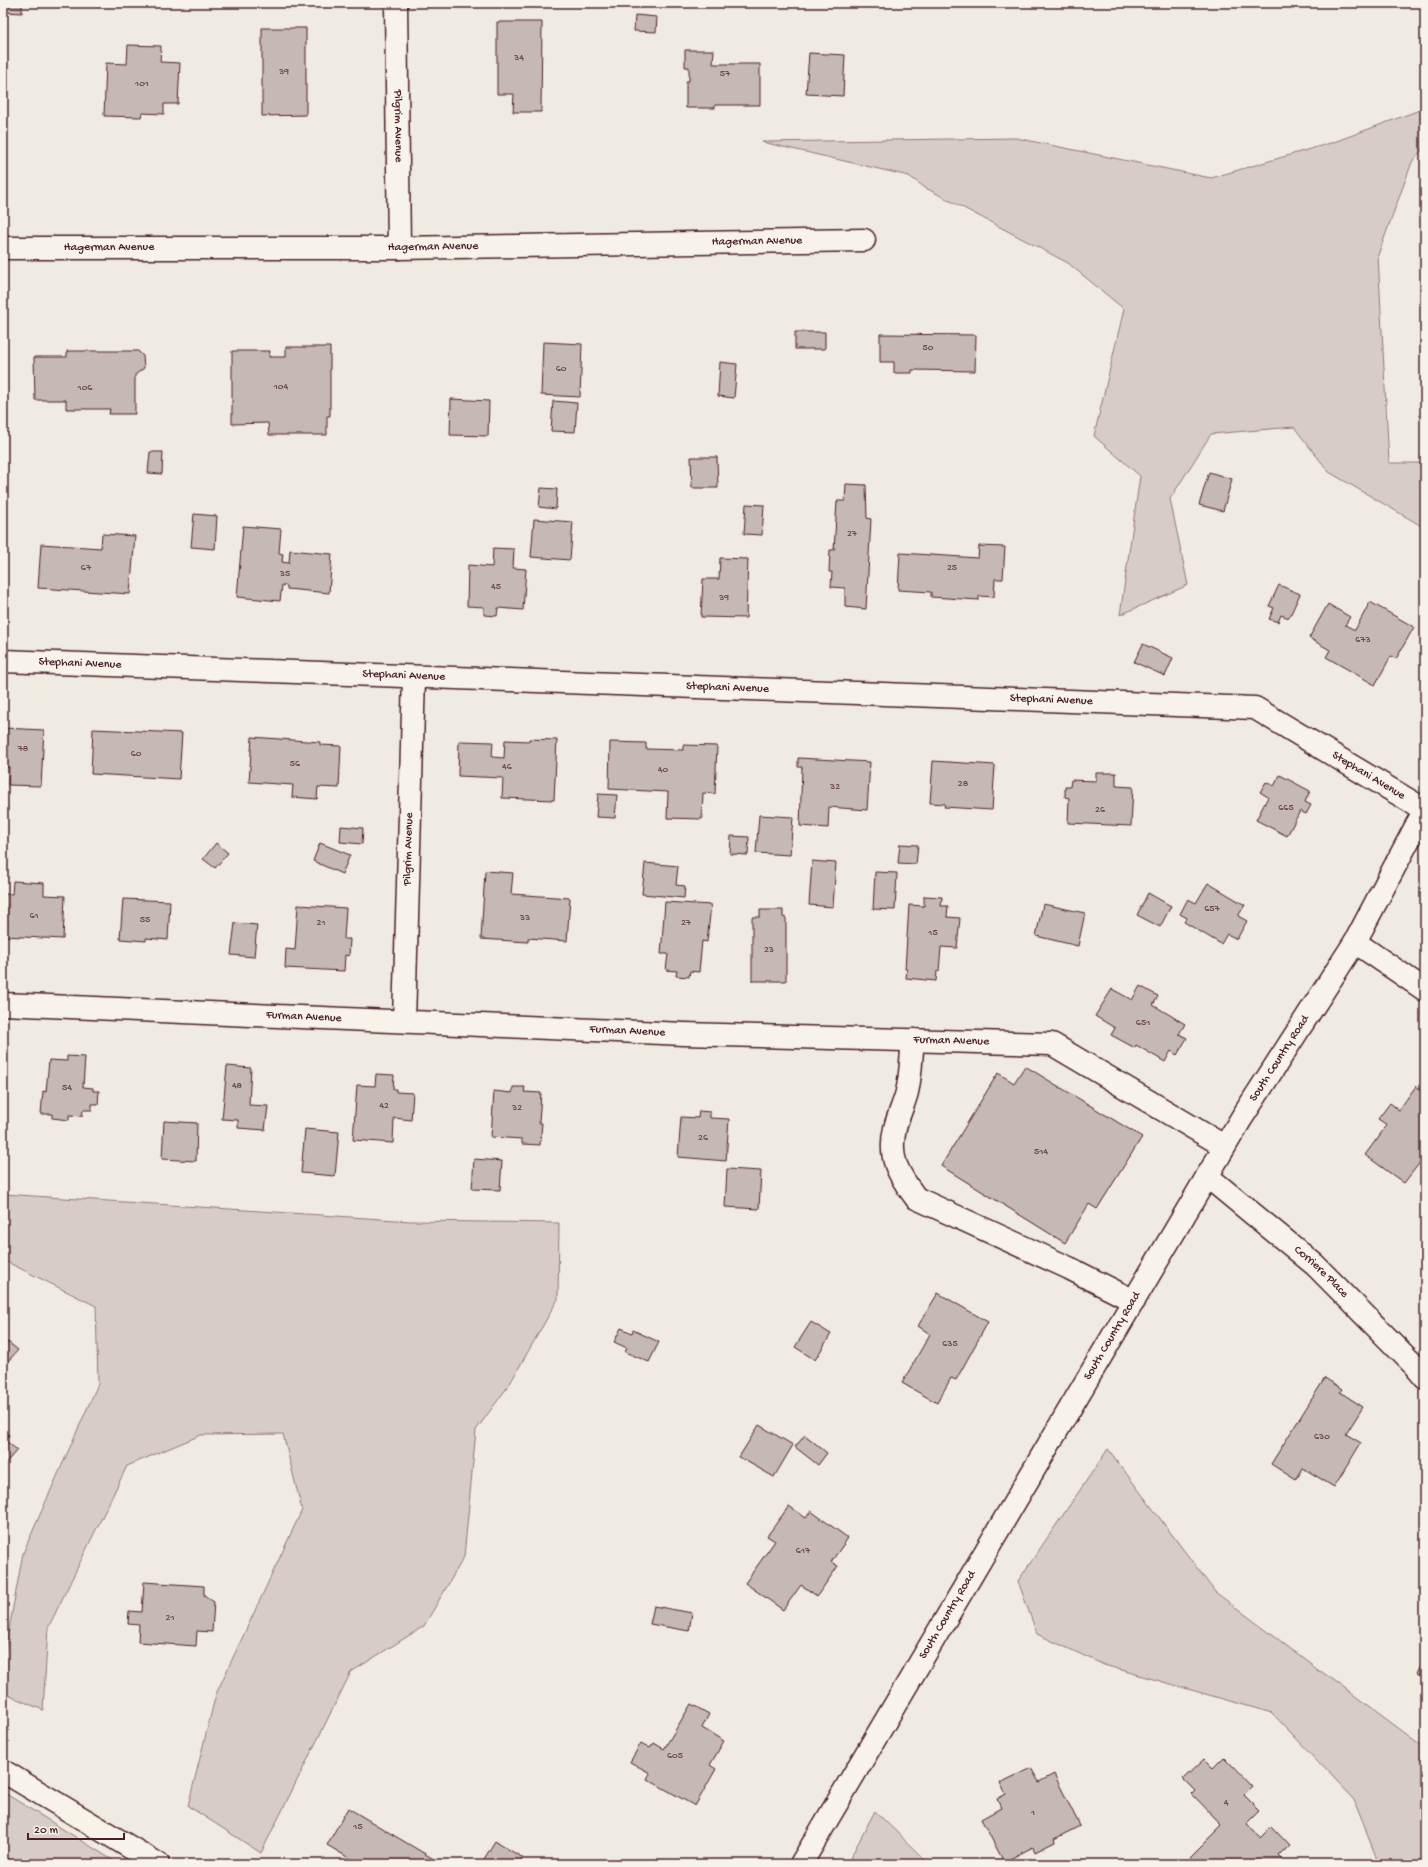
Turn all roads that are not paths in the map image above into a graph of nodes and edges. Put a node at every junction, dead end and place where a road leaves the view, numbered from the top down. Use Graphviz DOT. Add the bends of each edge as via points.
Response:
graph roads {
  1 [pos="396,3"];
  2 [pos="864,240"];
  3 [pos="3,248"];
  4 [pos="399,248"];
  5 [pos="3,661"];
  6 [pos="414,677"];
  7 [pos="1425,809"];
  8 [pos="1355,942"];
  9 [pos="1425,990"];
  10 [pos="3,1004"];
  11 [pos="404,1020"];
  12 [pos="913,1040"];
  13 [pos="1224,1146"];
  14 [pos="1207,1176"];
  15 [pos="1134,1301"];
  16 [pos="1425,1378"];
  17 [pos="3,1771"];
  18 [pos="158,1864"];
  19 [pos="801,1864"];
  1 -- 4 [label="street, Pilgrim Avenue"];
  2 -- 4 [label="street, Hagerman Avenue"];
  3 -- 4 [label="street, Hagerman Avenue"];
  5 -- 6 [label="street, Stephani Avenue"];
  6 -- 7 [label="street, Stephani Avenue" via="1255,708"];
  6 -- 11 [label="street, Pilgrim Avenue"];
  7 -- 8 [label="street, South Country Road"];
  8 -- 9 [label="street"];
  8 -- 13 [label="street, South Country Road"];
  10 -- 11 [label="street, Furman Avenue"];
  11 -- 12 [label="street, Furman Avenue" via="684,1034"];
  12 -- 13 [label="street, Furman Avenue" via="1052,1044"];
  12 -- 15 [label="street" via="907,1092 892,1146 894,1162 901,1179 916,1198 1069,1268"];
  13 -- 14 [label="street, South Country Road"];
  14 -- 15 [label="street, South Country Road"];
  14 -- 16 [label="street, Corriere Place" via="1316,1265"];
  15 -- 19 [label="street, South Country Road"];
  17 -- 18 [label="street"];
}
